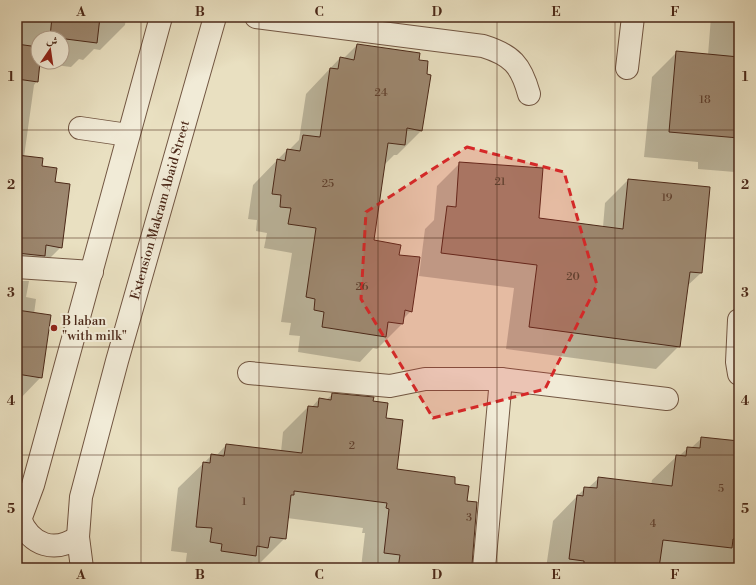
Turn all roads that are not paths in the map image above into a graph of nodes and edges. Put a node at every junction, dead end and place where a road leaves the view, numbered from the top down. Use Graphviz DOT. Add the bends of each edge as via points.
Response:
graph roads {
  1 [pos="161,17"];
  2 [pos="215,17"];
  3 [pos="256,17"];
  4 [pos="633,17"];
  5 [pos="627,68"];
  6 [pos="529,94"];
  7 [pos="80,128"];
  8 [pos="128,135"];
  9 [pos="17,267"];
  10 [pos="92,272"];
  11 [pos="739,320"];
  12 [pos="249,373"];
  13 [pos="739,374"];
  14 [pos="501,378"];
  15 [pos="667,399"];
  16 [pos="19,523"];
  17 [pos="78,537"];
  18 [pos="82,568"];
  19 [pos="484,568"];
  1 -- 8 [label="street"];
  2 -- 17 [label="street, Extension Makram Abaid Street" via="87,474 81,497"];
  3 -- 6 [label="street" via="483,46 500,52 514,62 524,77"];
  4 -- 5 [label="street"];
  7 -- 8 [label="street"];
  8 -- 10 [label="street"];
  9 -- 10 [label="street"];
  10 -- 16 [label="street" via="33,485"];
  11 -- 13 [label="street"];
  12 -- 14 [label="street" via="390,386 425,380"];
  14 -- 15 [label="street"];
  14 -- 19 [label="street"];
  16 -- 17 [label="street" via="39,543 60,545 70,543"];
  17 -- 18 [label="street, Extension Makram Abaid Street"];
}
